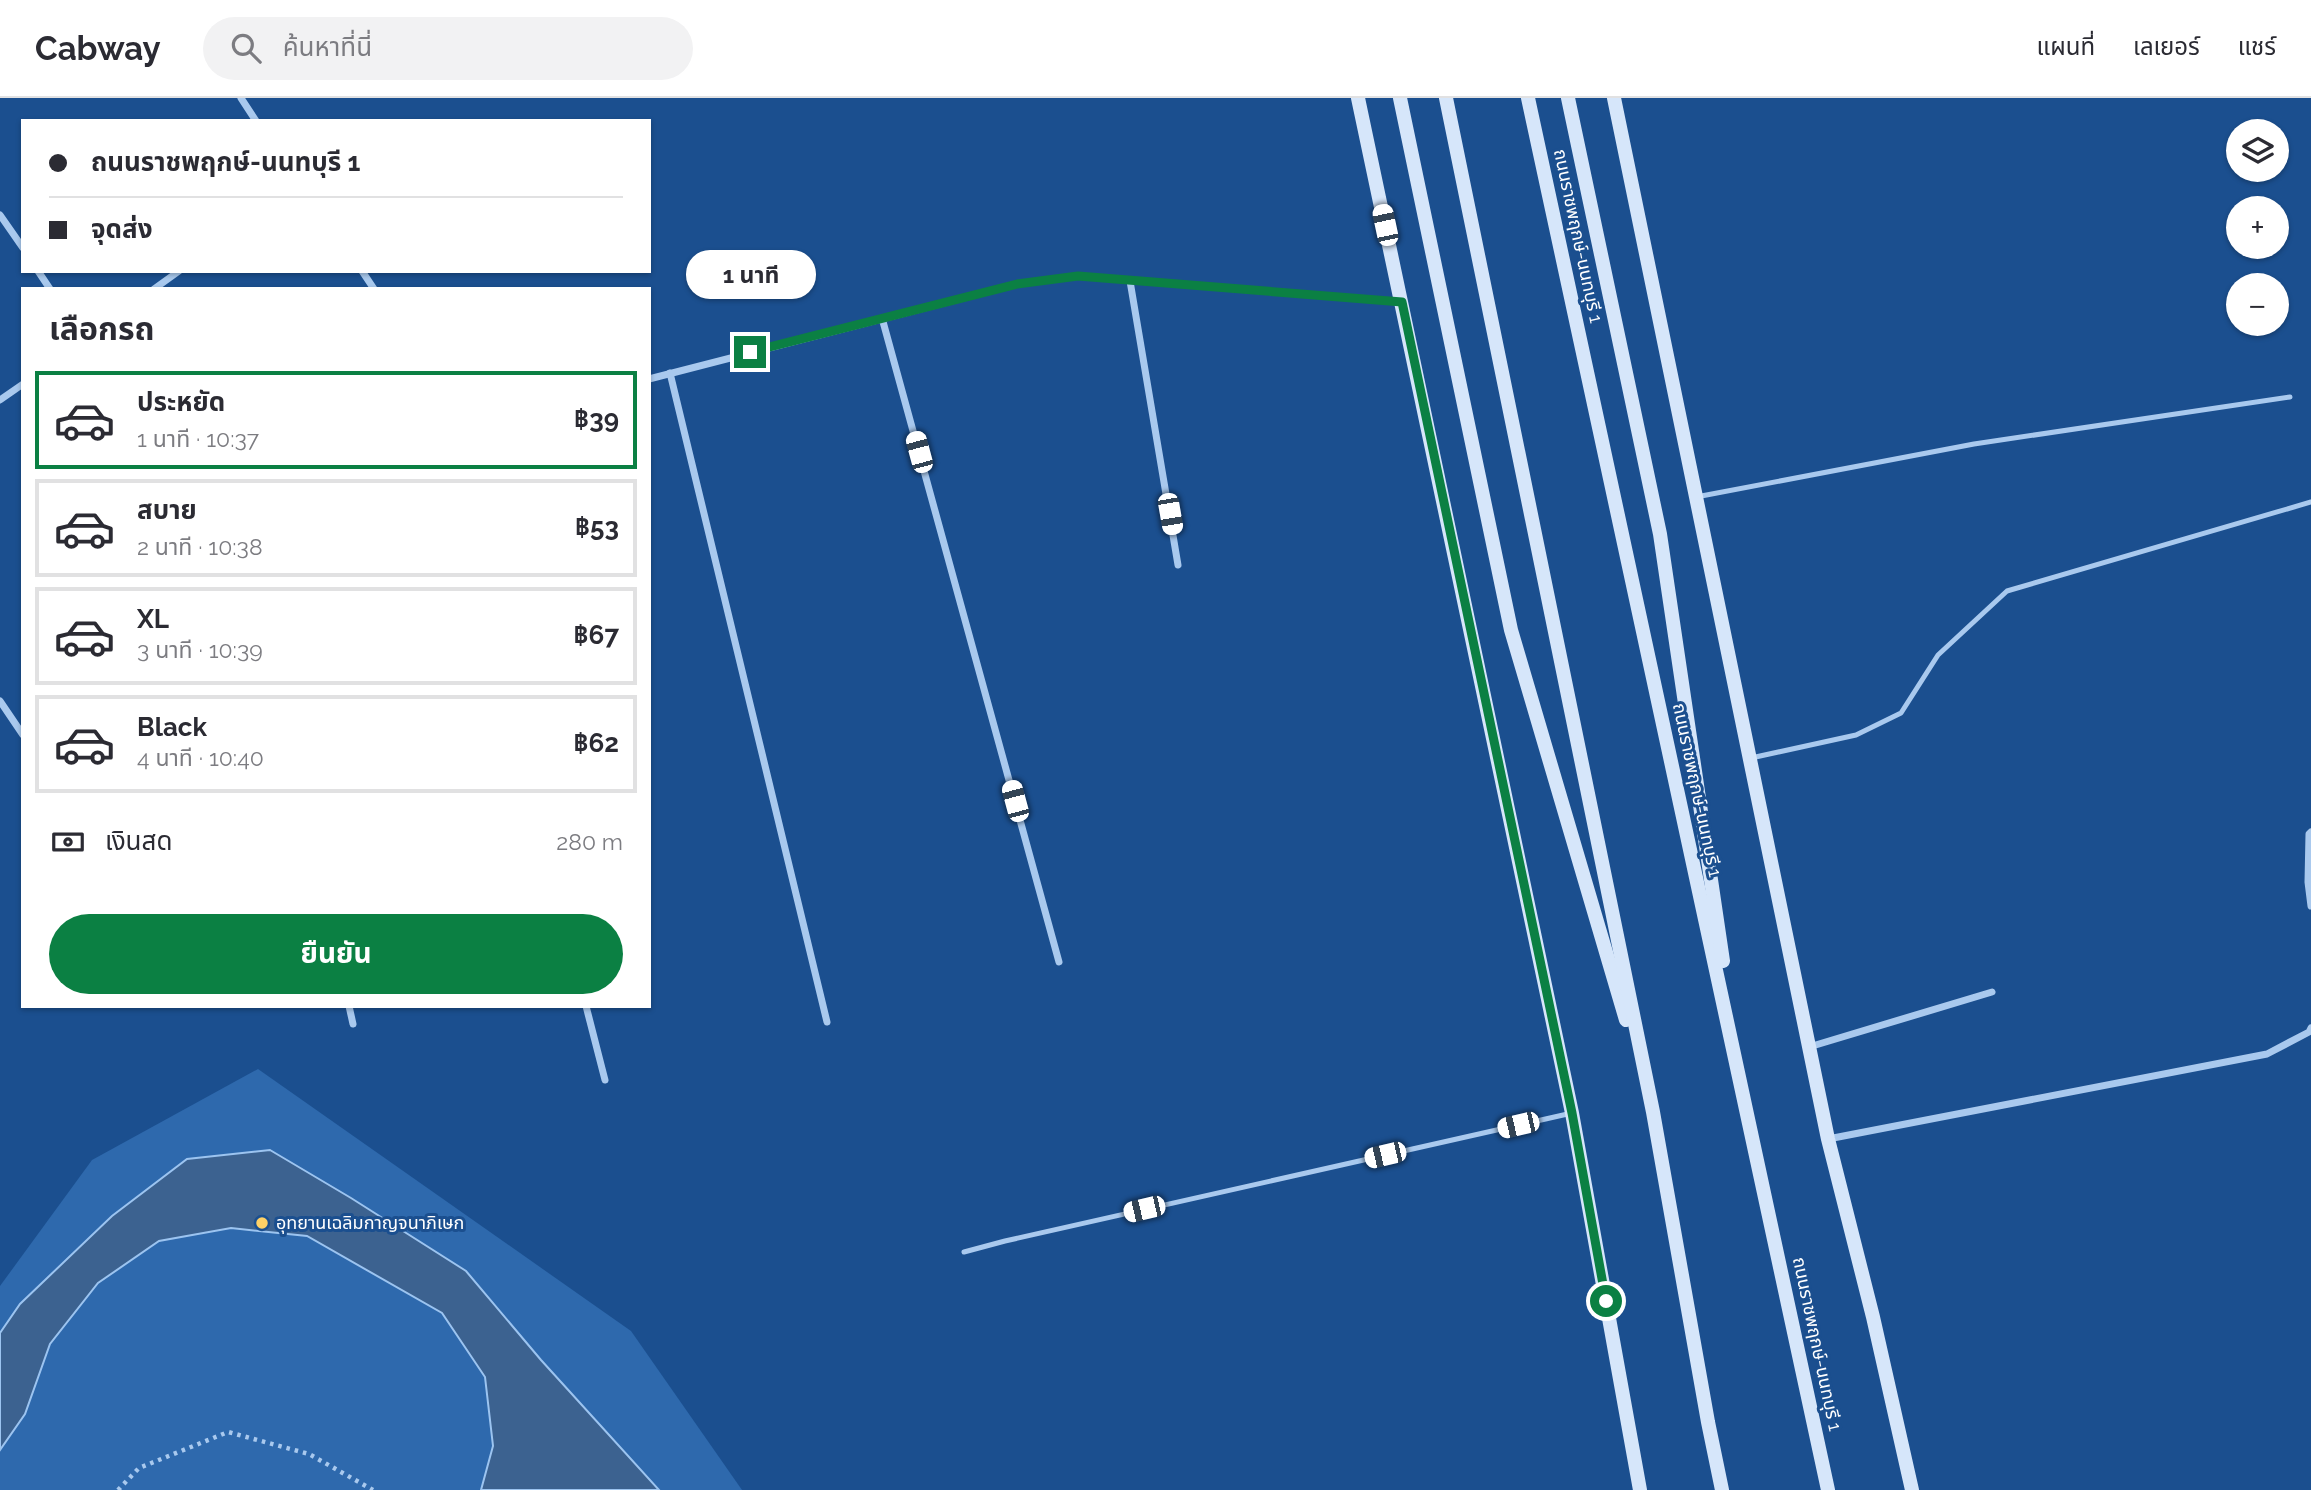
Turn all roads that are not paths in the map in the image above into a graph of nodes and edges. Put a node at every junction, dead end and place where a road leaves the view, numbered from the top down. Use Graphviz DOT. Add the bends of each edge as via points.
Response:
graph roads {
  1 [pos="241,98"];
  2 [pos="1358,98"];
  3 [pos="1400,98"];
  4 [pos="1446,98"];
  5 [pos="1528,98"];
  6 [pos="1568,98"];
  7 [pos="1614,98"];
  8 [pos="255,119"];
  9 [pos="0,215"];
  10 [pos="21,245"];
  11 [pos="175,273"];
  12 [pos="1130,281"];
  13 [pos="157,287"];
  14 [pos="1402,302"];
  15 [pos="883,318"];
  16 [pos="670,373"];
  17 [pos="651,378"];
  18 [pos="21,385"];
  19 [pos="2290,397"];
  20 [pos="0,400"];
  21 [pos="1696,497"];
  22 [pos="2311,502"];
  23 [pos="1178,565"];
  24 [pos="0,701"];
  25 [pos="21,732"];
  26 [pos="1750,759"];
  27 [pos="2311,832"];
  28 [pos="2311,906"];
  29 [pos="1059,962"];
  30 [pos="1992,992"];
  31 [pos="349,1008"];
  32 [pos="587,1008"];
  33 [pos="827,1022"];
  34 [pos="352,1024"];
  35 [pos="2311,1028"];
  36 [pos="1809,1047"];
  37 [pos="605,1080"];
  38 [pos="1741,1087"];
  39 [pos="1653,1112"];
  40 [pos="1572,1113"];
  41 [pos="1828,1139"];
  42 [pos="964,1252"];
  43 [pos="1913,1489"];
  44 [pos="1640,1490"];
  45 [pos="1722,1490"];
  46 [pos="1828,1490"];
  1 -- 8 [label="street"];
  2 -- 14 [label="main road"];
  3 -- 39 [label="main road" via="1511,630"];
  4 -- 39 [label="main road"];
  5 -- 38 [label="main road, ถนนราชพฤกษ์-นนทบุรี 1"];
  6 -- 38 [label="main road" via="1660,534"];
  7 -- 21 [label="main road"];
  9 -- 10 [label="street"];
  11 -- 13 [label="street"];
  12 -- 14 [label="street"];
  12 -- 15 [label="street" via="1078,276 1017,284"];
  12 -- 23 [label="street"];
  14 -- 40 [label="main road"];
  15 -- 16 [label="street"];
  15 -- 29 [label="street"];
  16 -- 17 [label="street"];
  16 -- 33 [label="street"];
  18 -- 20 [label="street"];
  19 -- 21 [label="lane" via="1974,444"];
  21 -- 26 [label="main road"];
  22 -- 26 [label="lane" via="2007,591 1938,655 1901,713 1856,735"];
  24 -- 25 [label="street"];
  26 -- 36 [label="main road"];
  27 -- 28 [label="street"];
  30 -- 36 [label="street"];
  31 -- 34 [label="street"];
  32 -- 37 [label="street"];
  35 -- 41 [label="street" via="2267,1054"];
  36 -- 41 [label="main road"];
  38 -- 46 [label="main road, ถนนราชพฤกษ์-นนทบุรี 1"];
  39 -- 45 [label="main road"];
  40 -- 42 [label="lane"];
  40 -- 44 [label="main road"];
  41 -- 43 [label="main road"];
}
